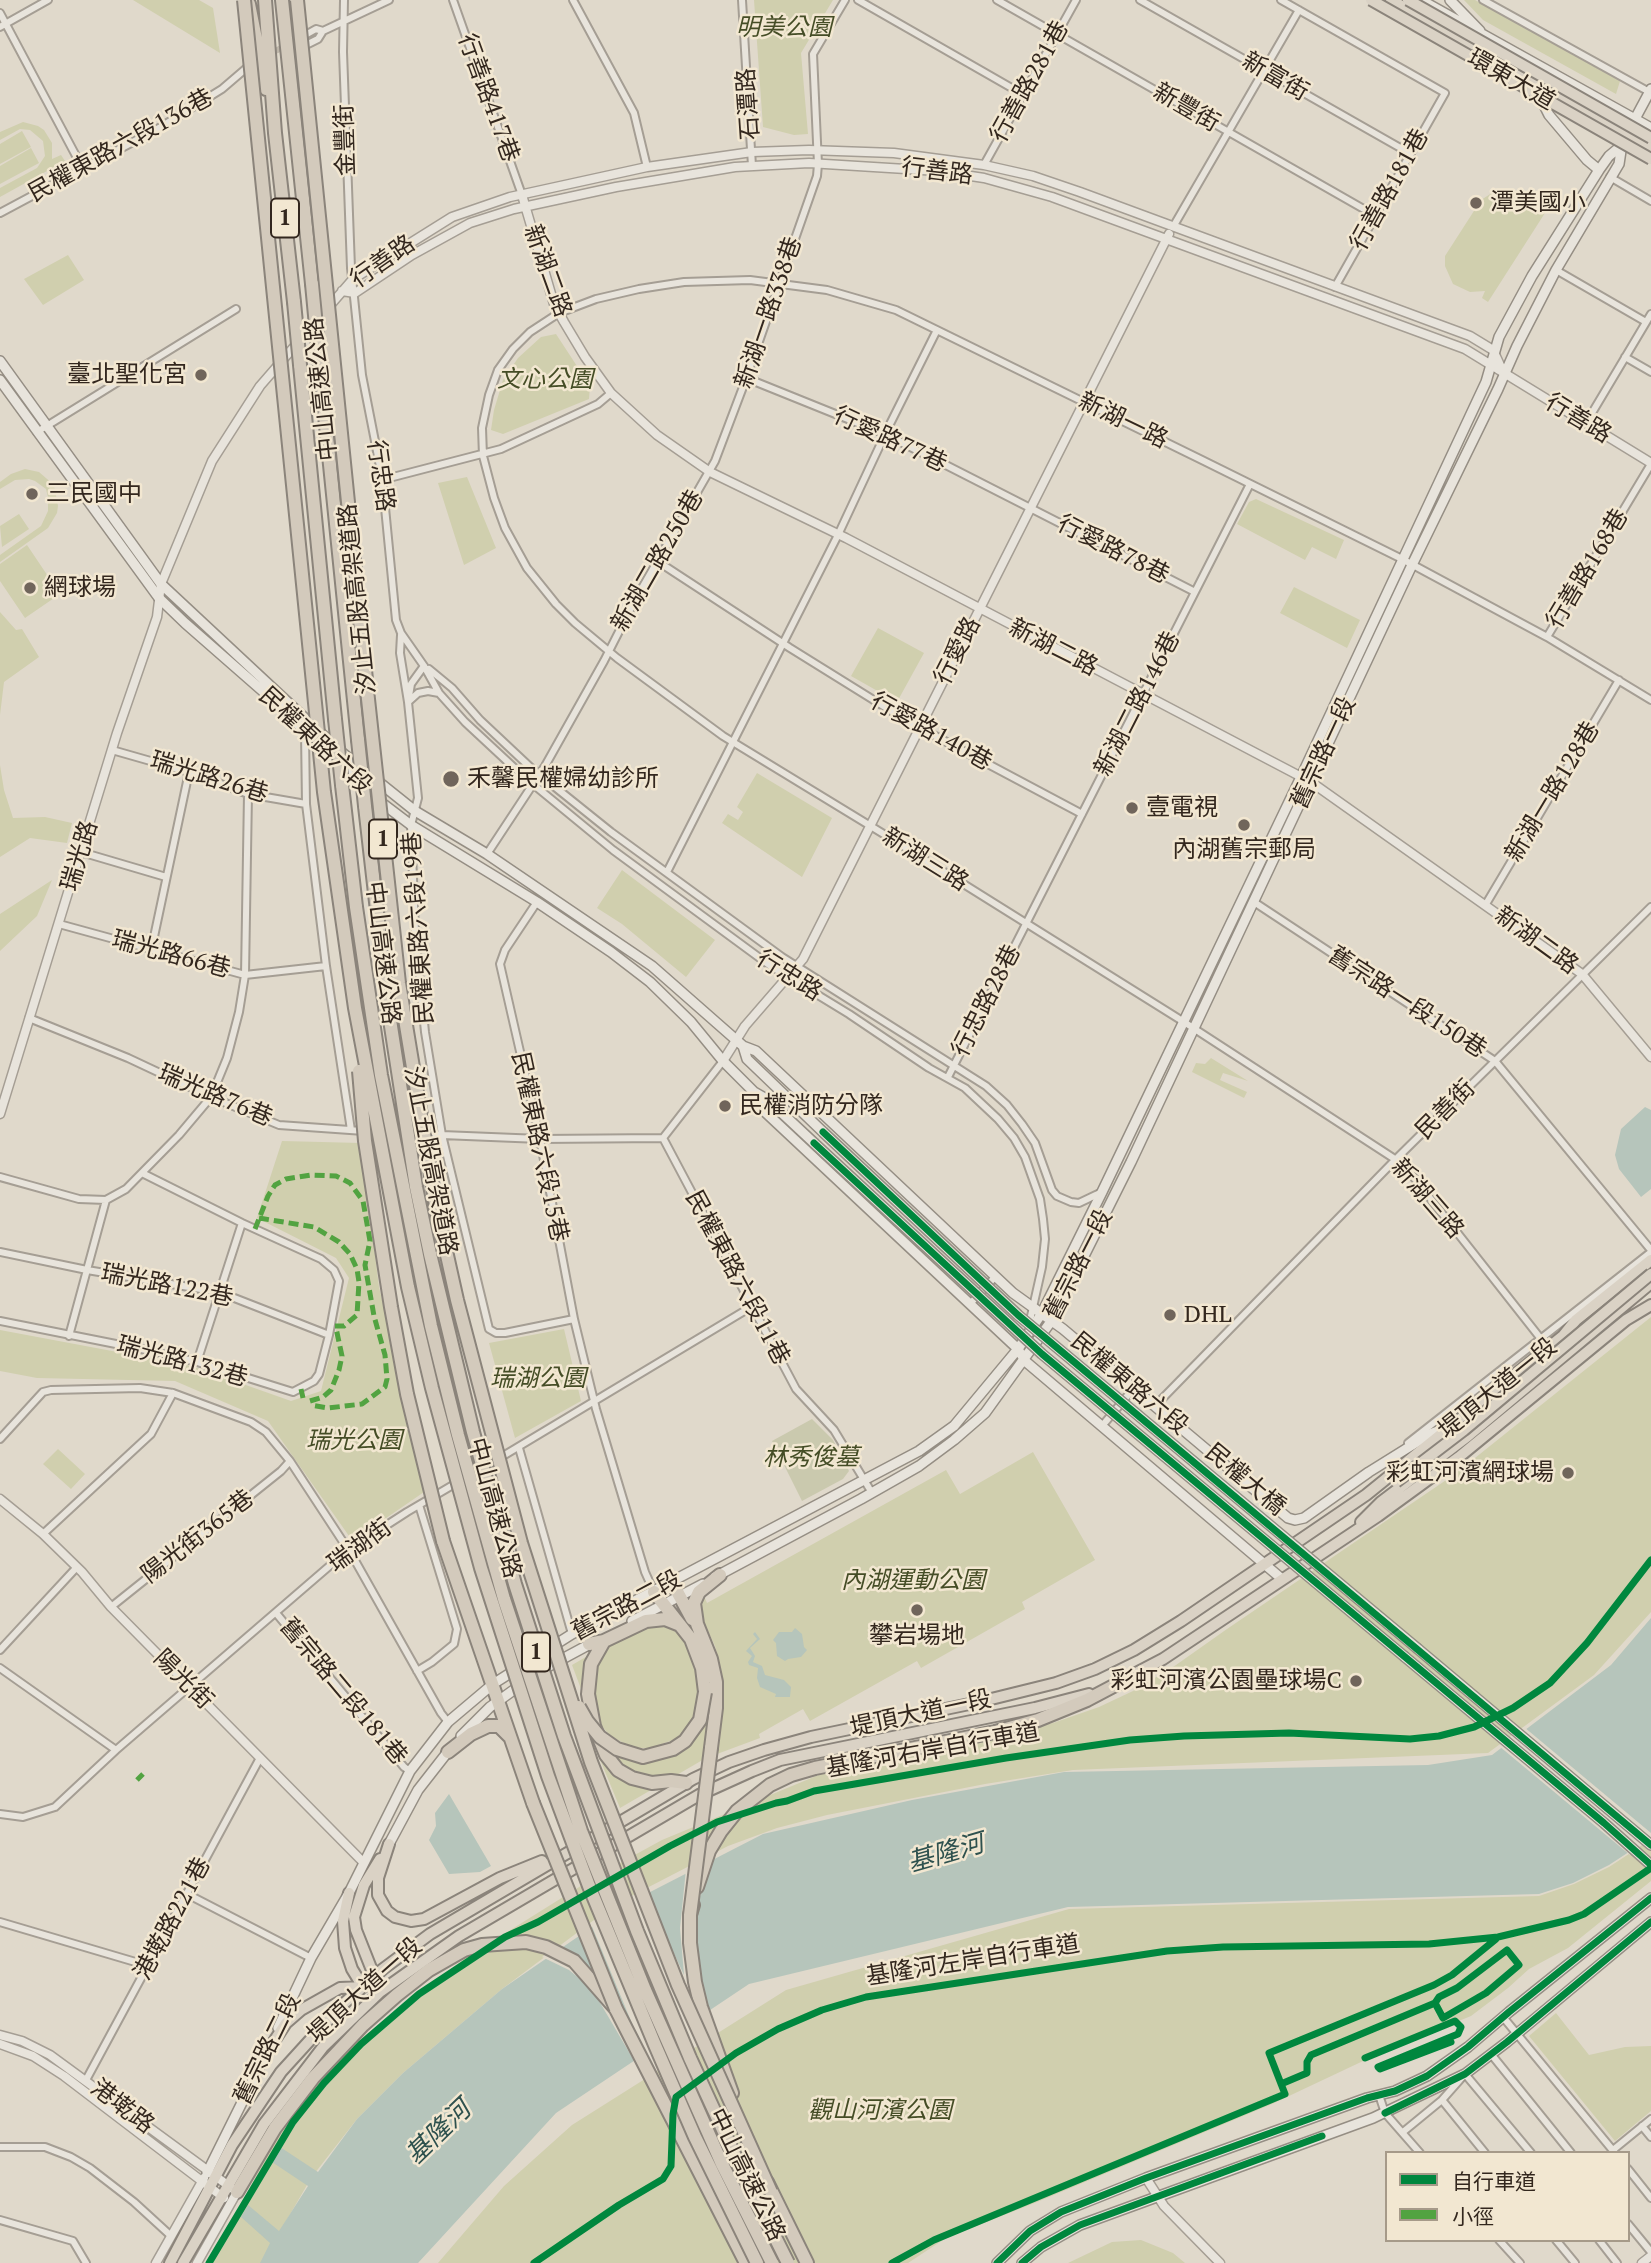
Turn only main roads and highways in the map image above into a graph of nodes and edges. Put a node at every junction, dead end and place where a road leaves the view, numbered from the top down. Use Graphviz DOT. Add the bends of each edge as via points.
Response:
graph roads {
  1 [pos="246,0"];
  2 [pos="265,0"];
  3 [pos="282,0"];
  4 [pos="298,0"];
  5 [pos="1363,0"];
  6 [pos="1371,0"];
  7 [pos="1391,0"];
  8 [pos="1408,0"];
  9 [pos="1420,0"];
  10 [pos="1450,0"];
  11 [pos="1431,24"];
  12 [pos="1482,33"];
  13 [pos="1452,50"];
  14 [pos="1650,91"];
  15 [pos="1543,103"];
  16 [pos="295,118"];
  17 [pos="1635,119"];
  18 [pos="1651,128"];
  19 [pos="275,133"];
  20 [pos="1627,134"];
  21 [pos="1651,138"];
  22 [pos="1621,146"];
  23 [pos="1651,148"];
  24 [pos="1651,161"];
  25 [pos="1599,170"];
  26 [pos="0,361"];
  27 [pos="0,380"];
  28 [pos="41,429"];
  29 [pos="355,1008"];
  30 [pos="740,1042"];
  31 [pos="754,1092"];
  32 [pos="823,1132"];
  33 [pos="814,1143"];
  34 [pos="1651,1260"];
  35 [pos="1651,1276"];
  36 [pos="1651,1283"];
  37 [pos="1651,1296"];
  38 [pos="1651,1305"];
  39 [pos="1042,1313"];
  40 [pos="1052,1320"];
  41 [pos="1626,1320"];
  42 [pos="1563,1336"];
  43 [pos="1018,1349"];
  44 [pos="1025,1361"];
  45 [pos="1448,1428"];
  46 [pos="1398,1484"];
  47 [pos="1366,1495"];
  48 [pos="1347,1536"];
  49 [pos="1265,1563"];
  50 [pos="720,1575"];
  51 [pos="1282,1579"];
  52 [pos="672,1582"];
  53 [pos="654,1592"];
  54 [pos="680,1596"];
  55 [pos="665,1604"];
  56 [pos="680,1625"];
  57 [pos="701,1634"];
  58 [pos="604,1641"];
  59 [pos="589,1644"];
  60 [pos="558,1662"];
  61 [pos="1123,1681"];
  62 [pos="493,1684"];
  63 [pos="499,1700"];
  64 [pos="514,1746"];
  65 [pos="448,1752"];
  66 [pos="686,1783"];
  67 [pos="389,1844"];
  68 [pos="580,1845"];
  69 [pos="1651,1845"];
  70 [pos="1651,1865"];
  71 [pos="349,1894"];
  72 [pos="1651,1898"];
  73 [pos="690,1915"];
  74 [pos="1651,1922"];
  75 [pos="374,1976"];
  76 [pos="363,1987"];
  77 [pos="380,1992"];
  78 [pos="617,2009"];
  79 [pos="269,2049"];
  80 [pos="209,2181"];
  81 [pos="771,2192"];
  82 [pos="228,2194"];
  83 [pos="170,2263"];
  84 [pos="183,2263"];
  85 [pos="746,2263"];
  86 [pos="757,2263"];
  87 [pos="772,2263"];
  88 [pos="788,2263"];
  89 [pos="807,2263"];
  90 [pos="997,2263"];
  91 [pos="1022,2263"];
  1 -- 19 [label="highway"];
  1 -- 29 [label="highway, 汐止五股高架道路 / 1, bridge" via="323,778"];
  2 -- 19 [label="highway, 中山高速公路 / 1"];
  3 -- 16 [label="highway, 中山高速公路 / 1"];
  4 -- 16 [label="highway" via="300,73"];
  4 -- 60 [label="highway, 汐止五股高架道路 / 1, bridge" via="368,699 399,983 419,1111 460,1314 517,1531"];
  5 -- 13 [label="main road"];
  6 -- 24 [label="highway, 環東大道, bridge"];
  7 -- 11 [label="highway"];
  8 -- 21 [label="highway, 環東大道, bridge"];
  9 -- 12 [label="main road"];
  10 -- 12 [label="main road"];
  11 -- 13 [label="highway"];
  11 -- 20 [label="highway"];
  12 -- 17 [label="main road"];
  13 -- 15 [label="main road"];
  14 -- 17 [label="main road, 舊宗路一段"];
  15 -- 22 [label="main road"];
  15 -- 25 [label="main road"];
  16 -- 88 [label="highway, 中山高速公路 / 1, bridge" via="388,1007 429,1254 514,1584 568,1748 636,1931 690,2058"];
  17 -- 18 [label="main road"];
  17 -- 20 [label="main road, 舊宗路一段"];
  19 -- 87 [label="highway, 中山高速公路 / 1, bridge" via="356,907 379,1062 428,1314 508,1612 582,1831 645,1990 722,2164"];
  20 -- 22 [label="main road, 舊宗路一段"];
  20 -- 23 [label="highway"];
  22 -- 24 [label="main road"];
  22 -- 25 [label="main road, 舊宗路一段"];
  22 -- 40 [label="main road, 舊宗路一段" via="1619,164 1556,271 1504,374"];
  25 -- 39 [label="main road, 舊宗路一段" via="1532,276 1493,350 1486,382"];
  26 -- 28 [label="main road, 民權東路六段"];
  27 -- 28 [label="main road, 民權東路六段"];
  28 -- 30 [label="main road, 民權東路六段" via="162,584 340,751 415,811 652,966"];
  28 -- 31 [label="main road, 民權東路六段" via="159,598 332,760 411,825 537,902 650,982"];
  29 -- 62 [label="highway, bridge" via="365,1141 407,1394 443,1541"];
  29 -- 86 [label="highway, 汐止五股高架道路 / 1, bridge" via="432,1388 505,1646 548,1776 616,1953 695,2137"];
  30 -- 32 [label="main road, 民權東路六段" via="747,1059"];
  30 -- 39 [label="main road, 民權東路六段" via="756,1051 995,1277"];
  31 -- 33 [label="main road, 民權東路六段"];
  31 -- 43 [label="main road, 民權東路六段" via="762,1109 791,1138"];
  32 -- 69 [label="main road, 民權大橋, bridge" via="1034,1329"];
  33 -- 70 [label="main road, 民權大橋, bridge" via="1042,1354"];
  34 -- 42 [label="highway, 堤頂大道一段" via="1576,1320"];
  35 -- 42 [label="highway"];
  35 -- 46 [label="highway, bridge"];
  36 -- 46 [label="highway" via="1454,1448"];
  37 -- 41 [label="highway"];
  38 -- 41 [label="highway, 堤頂大道一段"];
  39 -- 40 [label="main road, 民權東路六段"];
  39 -- 43 [label="main road, 舊宗路一段"];
  40 -- 44 [label="main road, 舊宗路一段"];
  40 -- 45 [label="main road, 民權東路六段" via="1295,1520 1430,1434"];
  41 -- 48 [label="highway, 堤頂大道一段" via="1459,1457"];
  42 -- 45 [label="highway, 堤頂大道一段"];
  43 -- 44 [label="main road, 民權東路六段"];
  43 -- 52 [label="main road, 舊宗路二段" via="954,1426 919,1451"];
  44 -- 49 [label="main road, 民權東路六段"];
  44 -- 50 [label="main road, 舊宗路二段" via="985,1413 919,1466"];
  45 -- 47 [label="highway, 堤頂大道一段"];
  46 -- 47 [label="highway"];
  46 -- 48 [label="highway"];
  47 -- 49 [label="highway, 堤頂大道一段"];
  48 -- 51 [label="highway, 堤頂大道一段"];
  49 -- 51 [label="main road, 民權東路六段"];
  49 -- 66 [label="highway, 堤頂大道一段" via="1181,1621 1096,1669 979,1702 776,1746"];
  50 -- 54 [label="main road, 舊宗路二段"];
  50 -- 57 [label="highway" via="696,1597 693,1609"];
  51 -- 61 [label="highway, 堤頂大道一段"];
  52 -- 53 [label="main road, 舊宗路二段"];
  52 -- 54 [label="highway"];
  53 -- 55 [label="highway"];
  53 -- 62 [label="main road, 舊宗路二段" via="572,1634"];
  54 -- 55 [label="main road, 舊宗路二段"];
  54 -- 57 [label="highway"];
  55 -- 56 [label="highway"];
  55 -- 59 [label="main road, 舊宗路二段"];
  56 -- 58 [label="highway" via="665,1619 646,1621"];
  56 -- 60 [label="highway, bridge" via="697,1653 705,1692 700,1720 685,1741 658,1754 629,1754 600,1737 587,1721"];
  57 -- 73 [label="highway, bridge" via="717,1693"];
  58 -- 59 [label="highway"];
  58 -- 66 [label="highway" via="587,1680 594,1727 606,1755 632,1778"];
  59 -- 63 [label="main road, 舊宗路二段"];
  60 -- 81 [label="highway, 汐止五股高架道路 / 1, bridge" via="648,1911"];
  61 -- 73 [label="highway, bridge" via="1038,1720 815,1768 770,1785 737,1811 721,1831 709,1852"];
  61 -- 77 [label="highway, 堤頂大道一段" via="1059,1702 780,1760 752,1771 699,1795 459,1936"];
  62 -- 63 [label="highway"];
  62 -- 71 [label="main road, 舊宗路二段" via="449,1722 410,1772"];
  63 -- 64 [label="highway"];
  63 -- 65 [label="main road, 舊宗路二段"];
  64 -- 65 [label="highway" via="504,1730 494,1725 480,1729"];
  64 -- 78 [label="highway, bridge"];
  65 -- 67 [label="main road, 舊宗路二段" via="418,1790"];
  66 -- 68 [label="highway, 堤頂大道一段"];
  67 -- 68 [label="highway" via="378,1878 378,1895 387,1912 411,1921 424,1919 500,1878"];
  67 -- 75 [label="highway" via="364,1885 355,1917"];
  68 -- 75 [label="highway, 堤頂大道一段" via="450,1921"];
  71 -- 76 [label="highway" via="343,1921 345,1948"];
  71 -- 79 [label="main road, 舊宗路二段" via="311,1958"];
  72 -- 90 [label="main road" via="1468,2048 1427,2076 1062,2212 1030,2231"];
  73 -- 81 [label="highway, bridge" via="701,2007"];
  74 -- 91 [label="main road" via="1465,2074 1385,2113 1070,2229"];
  75 -- 76 [label="highway, 堤頂大道一段"];
  75 -- 77 [label="highway"];
  76 -- 79 [label="highway" via="340,1988 301,2010"];
  76 -- 80 [label="highway, 堤頂大道一段" via="281,2073"];
  77 -- 82 [label="highway, 堤頂大道一段" via="323,2047 264,2124"];
  78 -- 82 [label="highway, bridge" via="587,1973 561,1954 526,1942 482,1945 450,1957 371,2017 341,2047 289,2108"];
  78 -- 85 [label="highway"];
  79 -- 80 [label="main road, 舊宗路二段"];
  80 -- 83 [label="highway, 堤頂大道一段"];
  81 -- 89 [label="highway, 汐止五股高架道路 / 1"];
  82 -- 84 [label="highway, 堤頂大道一段"];
}
